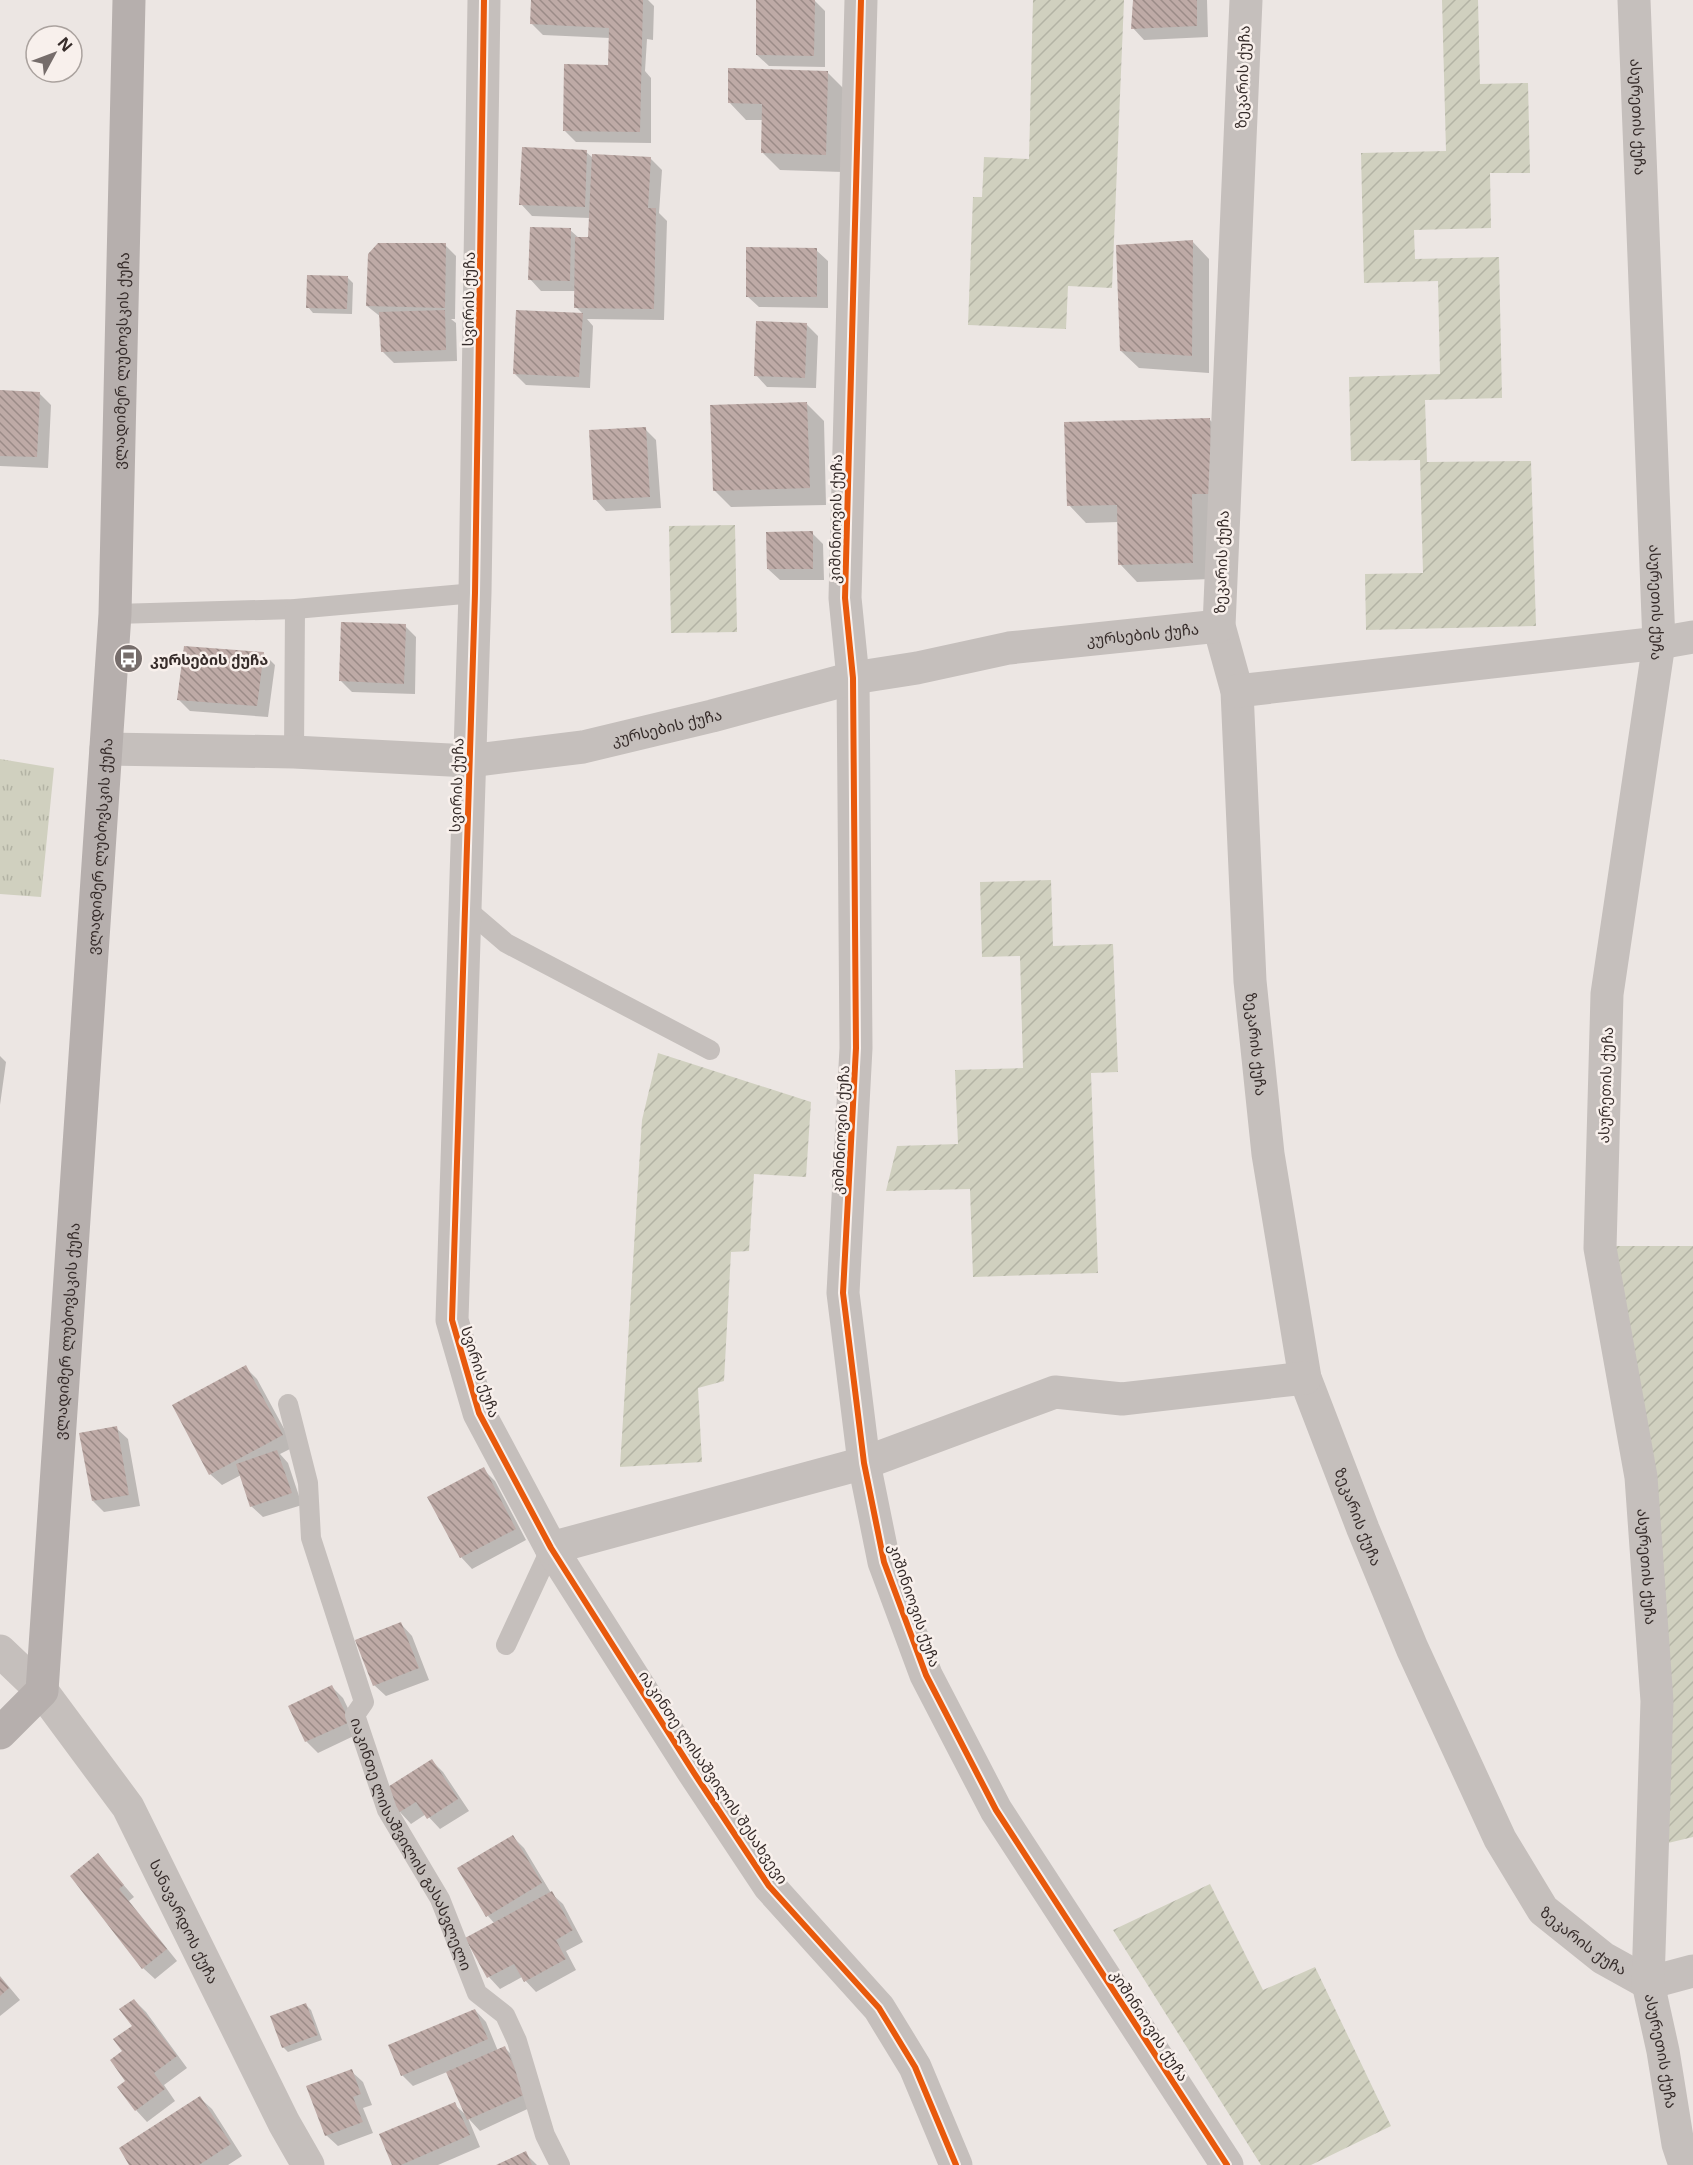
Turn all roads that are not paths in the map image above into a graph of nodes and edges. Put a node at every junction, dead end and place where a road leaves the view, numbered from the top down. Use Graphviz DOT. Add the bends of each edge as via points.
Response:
graph roads {
  1 [pos="129,0"];
  2 [pos="484,0"];
  3 [pos="861,0"];
  4 [pos="1246,0"];
  5 [pos="1634,0"];
  6 [pos="475,593"];
  7 [pos="295,609"];
  8 [pos="115,614"];
  9 [pos="1219,626"];
  10 [pos="1693,636"];
  11 [pos="1659,643"];
  12 [pos="853,678"];
  13 [pos="1237,691"];
  14 [pos="106,749"];
  15 [pos="294,752"];
  16 [pos="469,761"];
  17 [pos="464,907"];
  18 [pos="710,1050"];
  19 [pos="1305,1378"];
  20 [pos="288,1404"];
  21 [pos="864,1463"];
  22 [pos="551,1548"];
  23 [pos="506,1645"];
  24 [pos="0,1651"];
  25 [pos="42,1691"];
  26 [pos="0,1733"];
  27 [pos="1693,1971"];
  28 [pos="1648,1983"];
  29 [pos="947,2162"];
  30 [pos="308,2165"];
  31 [pos="560,2165"];
  32 [pos="1227,2165"];
  33 [pos="1685,2165"];
  1 -- 8 [label="street, ვლადიმერ ლუბოვსკის ქუჩა"];
  2 -- 6 [label="street, სვირის ქუჩა"];
  3 -- 12 [label="street, კიშინიოვის ქუჩა" via="846,598"];
  4 -- 9 [label="street, ზეკარის ქუჩა"];
  5 -- 11 [label="street, ასურეთის ქუჩა"];
  6 -- 7 [label="lane"];
  6 -- 16 [label="street, სვირის ქუჩა"];
  7 -- 8 [label="lane"];
  7 -- 15 [label="lane"];
  8 -- 14 [label="street, ვლადიმერ ლუბოვსკის ქუჩა"];
  9 -- 12 [label="street, კურსების ქუჩა" via="1009,648"];
  9 -- 13 [label="street, ზეკარის ქუჩა"];
  10 -- 11 [label="street"];
  11 -- 13 [label="street"];
  11 -- 28 [label="street, ასურეთის ქუჩა" via="1607,994 1600,1248 1641,1477 1657,1701"];
  12 -- 16 [label="street, კურსების ქუჩა" via="583,747"];
  12 -- 21 [label="street, კიშინიოვის ქუჩა" via="856,1048 843,1293"];
  13 -- 19 [label="street, ზეკარის ქუჩა" via="1251,993 1268,1154"];
  14 -- 15 [label="street, კურსების ქუჩა"];
  14 -- 25 [label="street, ვლადიმერ ლუბოვსკის ქუჩა"];
  15 -- 16 [label="street, კურსების ქუჩა"];
  16 -- 17 [label="street, სვირის ქუჩა"];
  17 -- 18 [label="lane" via="506,943"];
  17 -- 22 [label="street, სვირის ქუჩა" via="452,1320 478,1413"];
  19 -- 21 [label="street" via="1122,1399 1054,1392"];
  19 -- 28 [label="street, ზეკარის ქუჩა" via="1412,1648 1500,1839 1543,1910 1603,1958"];
  20 -- 31 [label="lane, იაკინთე ლისაშვილის გასასვლელი" via="308,1483 311,1539 364,1702 355,1715 387,1810 440,1899 477,1993 505,2015 517,2041 545,2135"];
  21 -- 22 [label="street"];
  21 -- 32 [label="street, კიშინიოვის ქუჩა" via="884,1562 926,1675 996,1810"];
  22 -- 23 [label="lane"];
  22 -- 29 [label="street, იაკინთე ლისაშვილის შესახვევი" via="769,1886 879,2008 915,2067"];
  24 -- 25 [label="street, სანავარდოს ქუჩა"];
  25 -- 26 [label="street"];
  25 -- 30 [label="street, სანავარდოს ქუჩა" via="128,1807"];
  27 -- 28 [label="street"];
  28 -- 33 [label="street, ასურეთის ქუჩა"];
}
